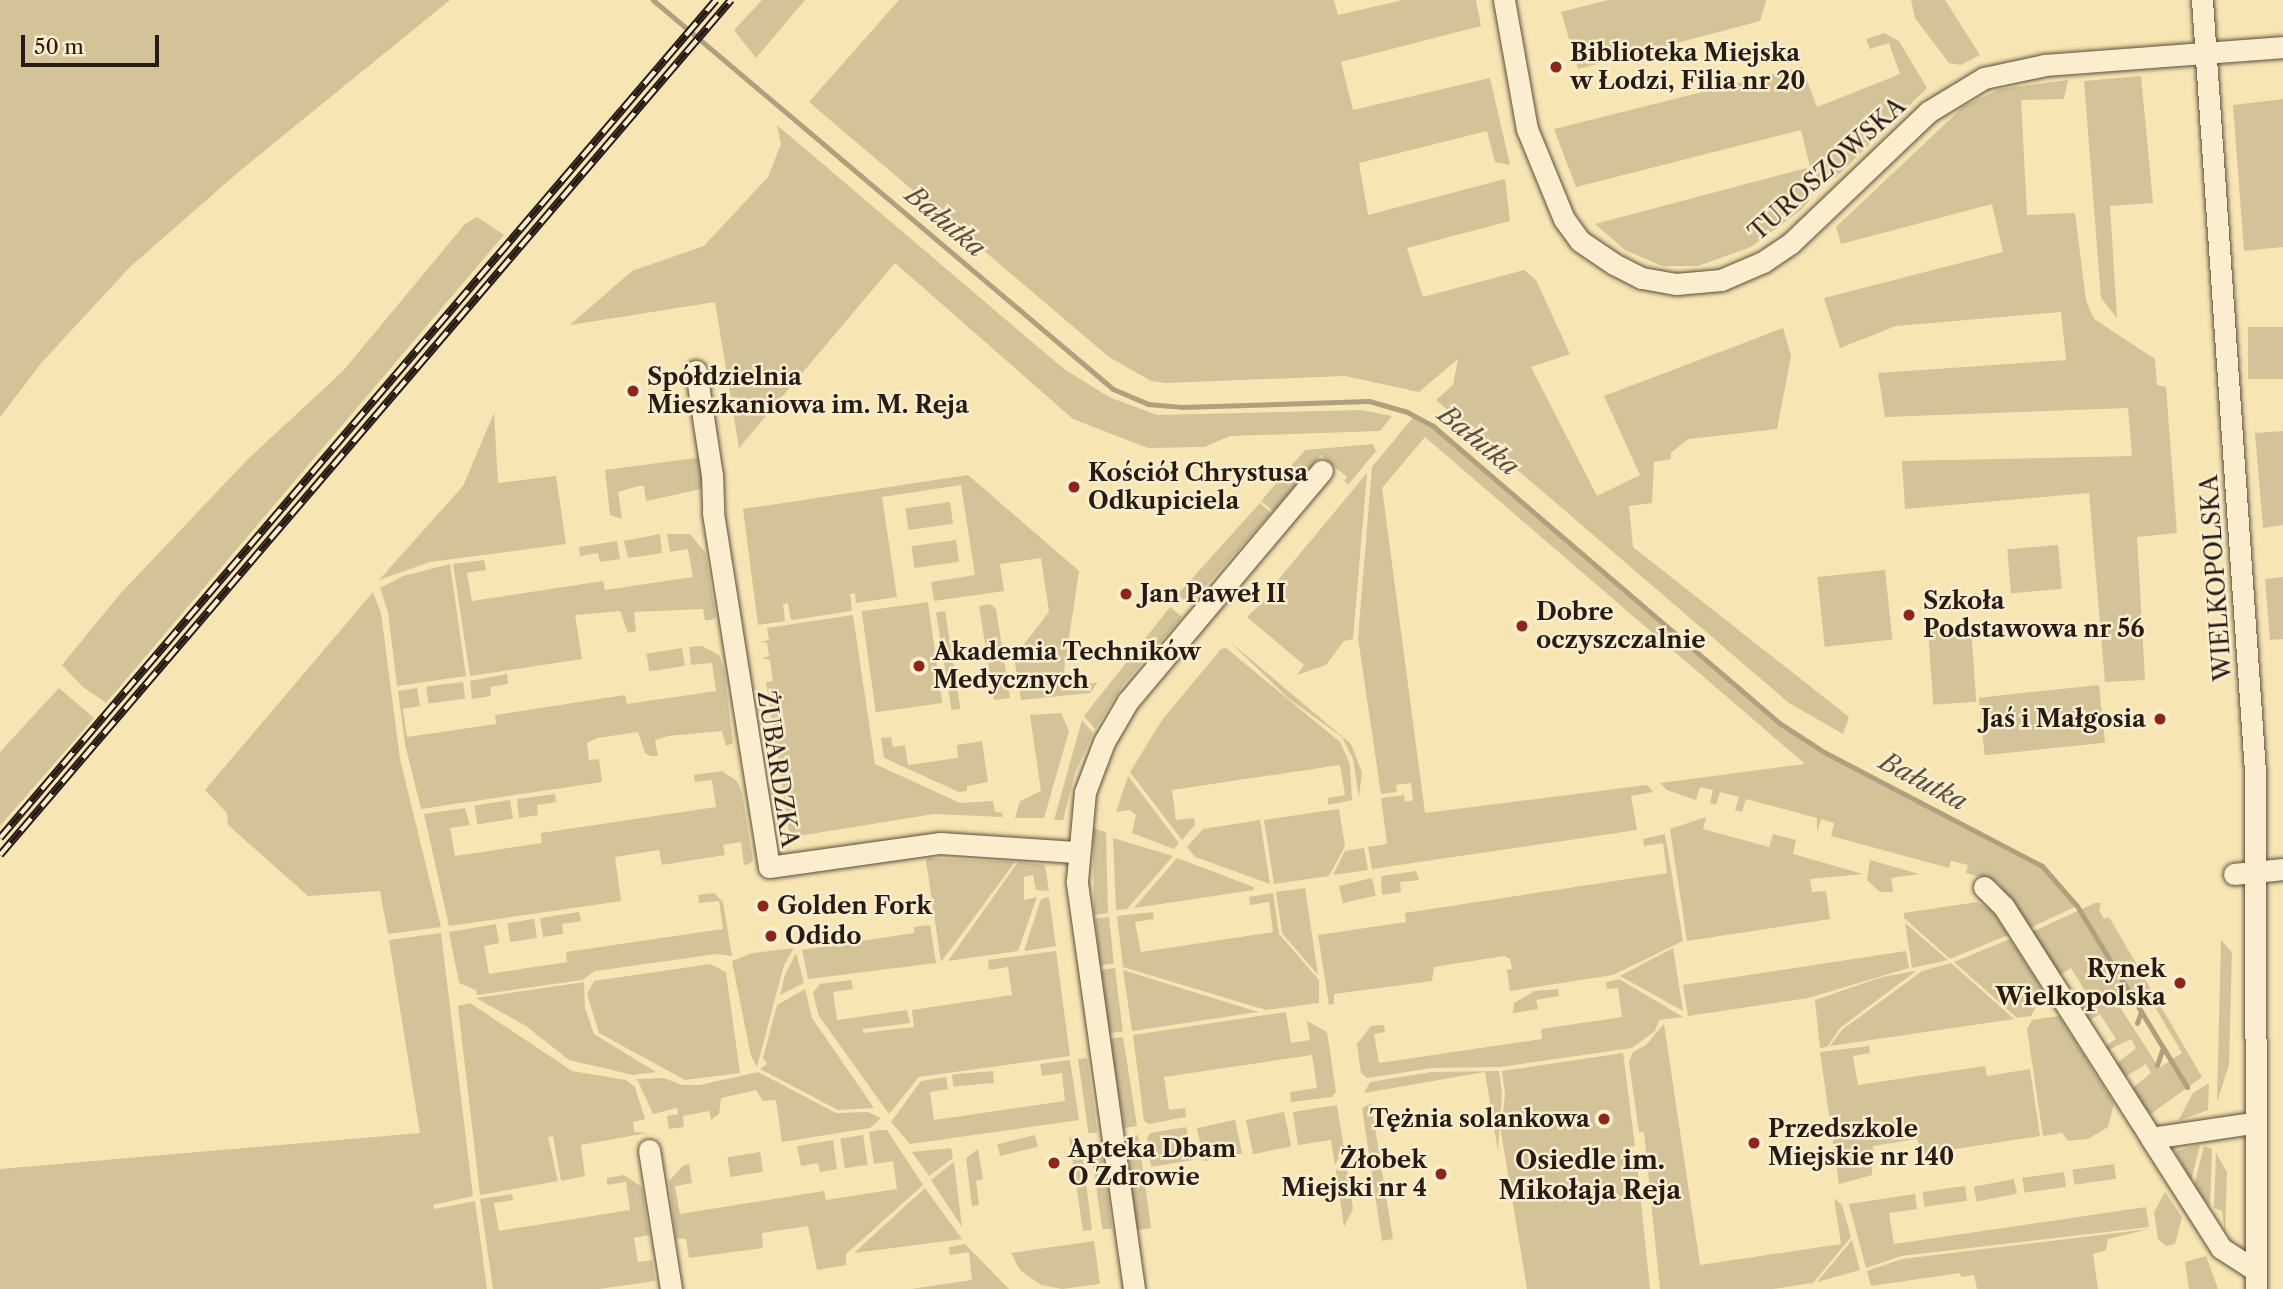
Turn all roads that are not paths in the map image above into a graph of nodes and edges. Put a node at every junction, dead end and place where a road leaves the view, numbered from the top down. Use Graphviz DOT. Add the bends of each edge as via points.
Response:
graph roads {
  1 [pos="1504,0"];
  2 [pos="2202,0"];
  3 [pos="2283,47"];
  4 [pos="2206,52"];
  5 [pos="696,371"];
  6 [pos="1322,471"];
  7 [pos="1076,852"];
  8 [pos="2283,869"];
  9 [pos="2258,872"];
  10 [pos="2234,874"];
  11 [pos="1984,887"];
  12 [pos="2253,1123"];
  13 [pos="2151,1138"];
  14 [pos="649,1150"];
  15 [pos="2255,1280"];
  16 [pos="671,1289"];
  17 [pos="1134,1289"];
  1 -- 4 [label="street, TUROSZOWSKA" via="1527,129 1564,219 1580,241 1614,264 1642,278 1676,284 1721,281 1775,254 1915,124 1970,84 2045,65"];
  2 -- 4 [label="street, WIELKOPOLSKA"];
  3 -- 4 [label="street, TUROSZOWSKA"];
  4 -- 9 [label="street, WIELKOPOLSKA"];
  5 -- 7 [label="street, ŻUBARDZKA" via="712,475 713,513 769,867 940,843"];
  6 -- 7 [label="street" via="1128,701 1091,772"];
  7 -- 17 [label="street"];
  8 -- 9 [label="street"];
  9 -- 10 [label="street"];
  9 -- 12 [label="street, WIELKOPOLSKA"];
  11 -- 13 [label="street" via="2002,903"];
  12 -- 13 [label="street"];
  12 -- 15 [label="street, WIELKOPOLSKA"];
  13 -- 15 [label="street" via="2221,1248"];
  14 -- 16 [label="street"];
}
